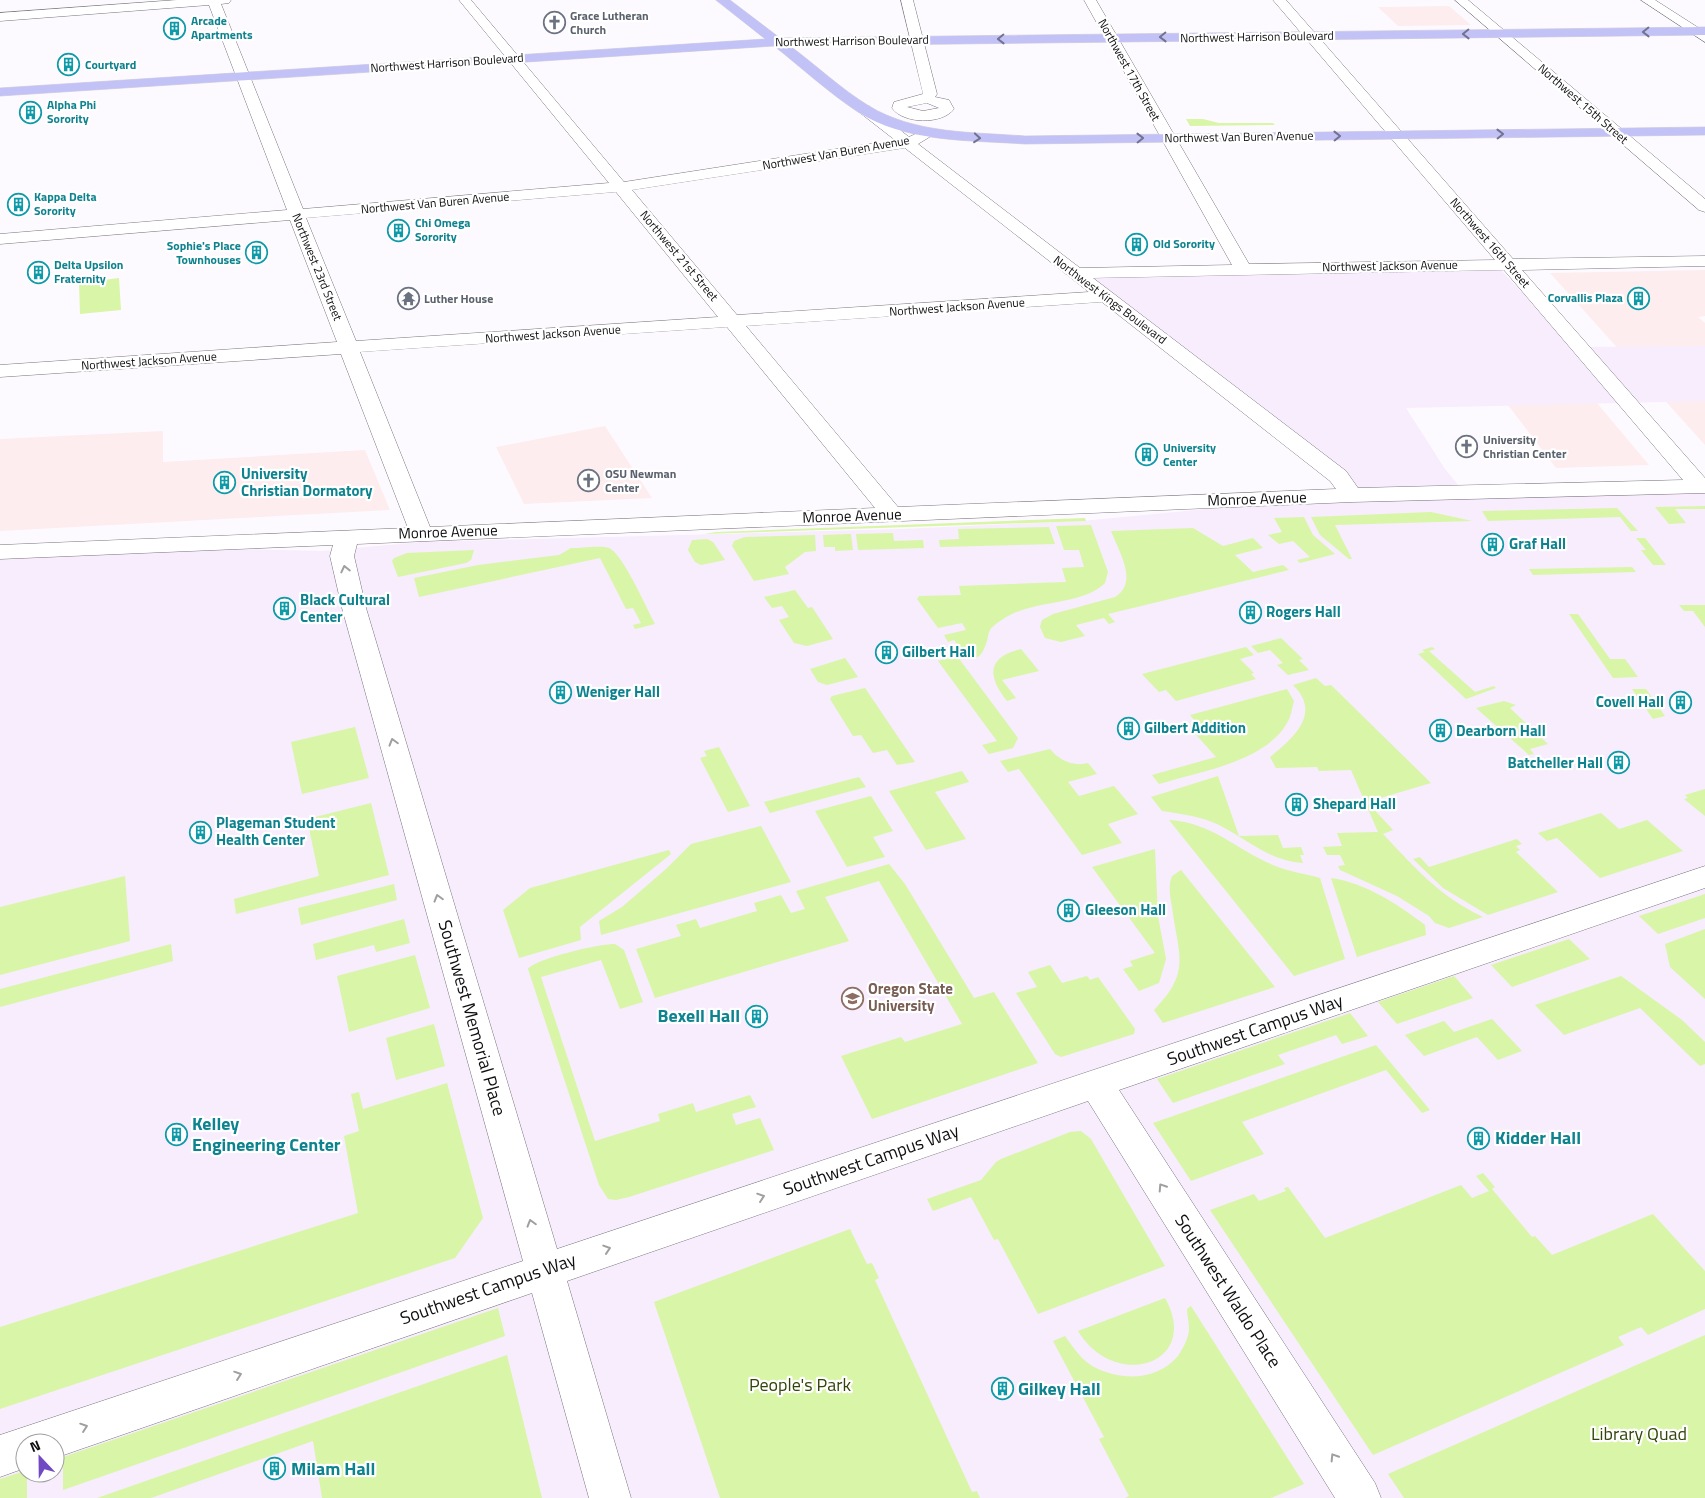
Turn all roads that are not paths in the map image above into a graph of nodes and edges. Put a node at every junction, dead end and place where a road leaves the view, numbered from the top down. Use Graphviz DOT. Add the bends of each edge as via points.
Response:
graph roads {
  1 [pos="217,0"];
  2 [pos="464,0"];
  3 [pos="722,0"];
  4 [pos="907,0"];
  5 [pos="1090,0"];
  6 [pos="1278,0"];
  7 [pos="1461,0"];
  8 [pos="1647,0"];
  9 [pos="0,16"];
  10 [pos="1701,33"];
  11 [pos="1502,34"];
  12 [pos="1310,36"];
  13 [pos="1111,38"];
  14 [pos="917,40"];
  15 [pos="777,42"];
  16 [pos="513,58"];
  17 [pos="244,76"];
  18 [pos="0,92"];
  19 [pos="927,99"];
  20 [pos="864,109"];
  21 [pos="1705,131"];
  22 [pos="1615,132"];
  23 [pos="929,133"];
  24 [pos="1394,135"];
  25 [pos="1168,137"];
  26 [pos="908,143"];
  27 [pos="622,187"];
  28 [pos="1705,207"];
  29 [pos="296,215"];
  30 [pos="0,239"];
  31 [pos="1705,261"];
  32 [pos="1507,264"];
  33 [pos="1243,269"];
  34 [pos="1074,273"];
  35 [pos="1106,296"];
  36 [pos="734,322"];
  37 [pos="349,347"];
  38 [pos="0,371"];
  39 [pos="1703,486"];
  40 [pos="1352,495"];
  41 [pos="892,514"];
  42 [pos="421,533"];
  43 [pos="347,537"];
  44 [pos="0,552"];
  45 [pos="1705,877"];
  46 [pos="1096,1084"];
  47 [pos="544,1270"];
  48 [pos="65,1434"];
  49 [pos="15,1451"];
  50 [pos="0,1456"];
  51 [pos="610,1498"];
  52 [pos="1360,1498"];
  1 -- 9 [label="street"];
  1 -- 17 [label="street, Northwest 23rd Street"];
  2 -- 16 [label="street, Northwest 21st Street"];
  3 -- 15 [label="main road, Northwest Kings Boulevard"];
  4 -- 14 [label="street"];
  5 -- 13 [label="street, Northwest 17th Street"];
  6 -- 12 [label="street, Northwest 16th Street"];
  7 -- 11 [label="street, Northwest 15th Street"];
  8 -- 10 [label="street"];
  10 -- 11 [label="main road, Northwest Harrison Boulevard, one-way"];
  11 -- 12 [label="main road, Northwest Harrison Boulevard, one-way"];
  11 -- 22 [label="street, Northwest 15th Street"];
  12 -- 13 [label="main road, Northwest Harrison Boulevard, one-way"];
  12 -- 24 [label="street, Northwest 16th Street"];
  13 -- 14 [label="main road, Northwest Harrison Boulevard, one-way"];
  13 -- 25 [label="street, Northwest 17th Street"];
  14 -- 15 [label="main road, Northwest Harrison Boulevard"];
  14 -- 19 [label="street" via="930,94"];
  15 -- 16 [label="main road, Northwest Harrison Boulevard"];
  15 -- 20 [label="main road, Northwest Kings Boulevard"];
  16 -- 17 [label="main road, Northwest Harrison Boulevard"];
  16 -- 27 [label="street, Northwest 21st Street"];
  17 -- 18 [label="main road, Northwest Harrison Boulevard"];
  17 -- 29 [label="street, Northwest 23rd Street"];
  20 -- 23 [label="main road, Northwest Kings Boulevard"];
  20 -- 26 [label="street, Northwest Kings Boulevard"];
  21 -- 22 [label="main road, Northwest Van Buren Avenue"];
  24 -- 22 [label="main road, Northwest Van Buren Avenue, one-way"];
  22 -- 28 [label="street, Northwest 15th Street"];
  23 -- 25 [label="main road, Northwest Van Buren Avenue, one-way" via="996,140"];
  23 -- 26 [label="street, Northwest Van Buren Avenue"];
  25 -- 24 [label="main road, Northwest Van Buren Avenue, one-way"];
  24 -- 32 [label="street, Northwest 16th Street" via="1429,171"];
  25 -- 33 [label="street, Northwest 17th Street"];
  26 -- 27 [label="street, Northwest Van Buren Avenue"];
  26 -- 34 [label="street, Northwest Kings Boulevard"];
  27 -- 29 [label="street, Northwest Van Buren Avenue"];
  27 -- 36 [label="street, Northwest 21st Street"];
  29 -- 30 [label="street, Northwest Van Buren Avenue"];
  29 -- 37 [label="street, Northwest 23rd Street"];
  31 -- 32 [label="street, Northwest Jackson Avenue"];
  32 -- 33 [label="street, Northwest Jackson Avenue"];
  32 -- 39 [label="street, Northwest 16th Street"];
  33 -- 34 [label="street, Northwest Jackson Avenue"];
  34 -- 35 [label="street, Northwest Kings Boulevard"];
  35 -- 36 [label="street, Northwest Jackson Avenue"];
  35 -- 40 [label="street, Northwest Kings Boulevard" via="1338,476"];
  36 -- 37 [label="street, Northwest Jackson Avenue"];
  36 -- 41 [label="street, Northwest 21st Street"];
  37 -- 38 [label="street, Northwest Jackson Avenue"];
  37 -- 42 [label="street, Northwest 23rd Street"];
  39 -- 40 [label="street, Monroe Avenue"];
  40 -- 41 [label="street, Monroe Avenue"];
  41 -- 42 [label="street, Monroe Avenue"];
  42 -- 43 [label="street, Monroe Avenue"];
  43 -- 44 [label="street, Monroe Avenue"];
  47 -- 43 [label="street, Southwest Memorial Place, one-way" via="354,608 342,556"];
  45 -- 46 [label="street, Southwest Campus Way"];
  47 -- 46 [label="street, Southwest Campus Way, one-way"];
  52 -- 46 [label="street, Southwest Waldo Place, one-way"];
  48 -- 47 [label="street, Southwest Campus Way, one-way"];
  47 -- 51 [label="street, Southwest Memorial Place"];
  49 -- 50 [label="street"];
}
